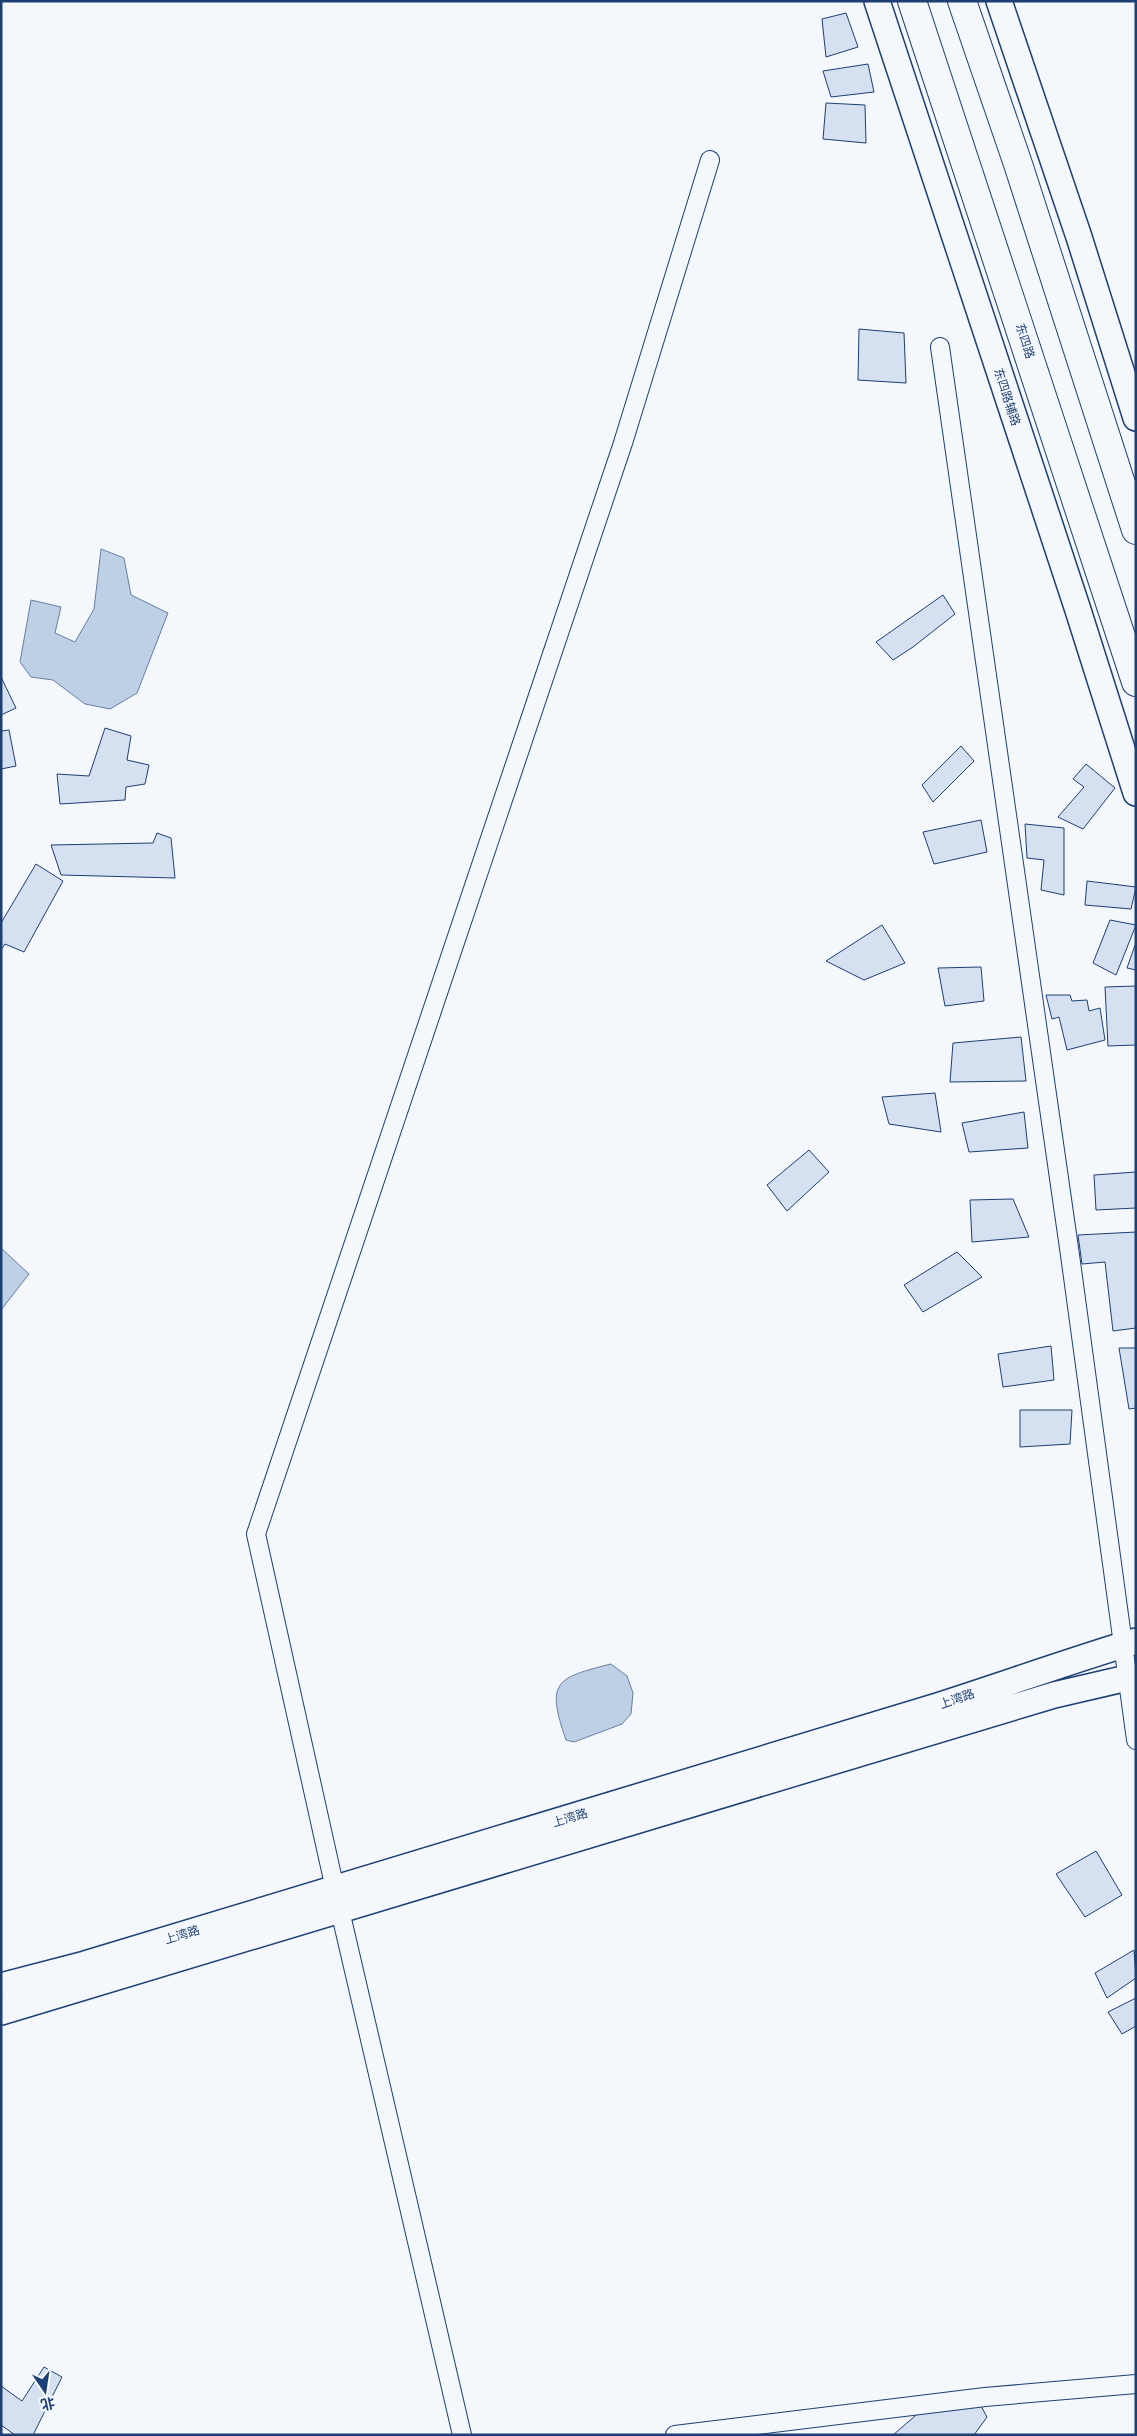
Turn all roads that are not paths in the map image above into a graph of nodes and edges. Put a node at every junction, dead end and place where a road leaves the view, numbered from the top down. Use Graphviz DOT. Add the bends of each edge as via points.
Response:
graph roads {
  1 [pos="877,1"];
  2 [pos="912,1"];
  3 [pos="962,1"];
  4 [pos="999,1"];
  5 [pos="710,160"];
  6 [pos="940,347"];
  7 [pos="1136,418"];
  8 [pos="1136,530"];
  9 [pos="1136,682"];
  10 [pos="1136,793"];
  11 [pos="1129,1643"];
  12 [pos="1132,1677"];
  13 [pos="1136,1740"];
  14 [pos="337,1900"];
  15 [pos="1,1986"];
  16 [pos="1,2012"];
  17 [pos="1136,2384"];
  18 [pos="462,2435"];
  19 [pos="676,2435"];
  1 -- 10 [label="main road, 东四路辅路"];
  2 -- 9 [label="main road, 东四路"];
  3 -- 8 [label="main road"];
  4 -- 7 [label="main road"];
  5 -- 14 [label="street" via="620,452 256,1534"];
  6 -- 11 [label="street"];
  11 -- 12 [label="street"];
  11 -- 14 [label="main road, 上湾路"];
  12 -- 13 [label="street"];
  12 -- 14 [label="main road, 上湾路" via="1054,1695"];
  14 -- 15 [label="main road, 上湾路"];
  14 -- 16 [label="main road, 上湾路"];
  14 -- 18 [label="street"];
  17 -- 19 [label="street" via="985,2398"];
}
